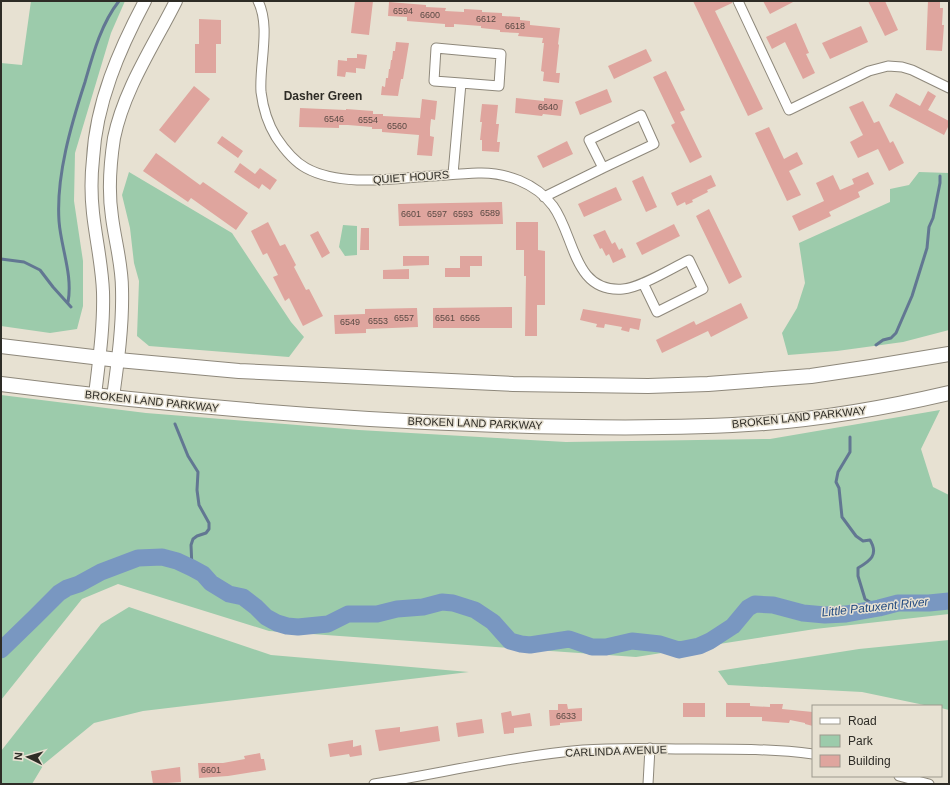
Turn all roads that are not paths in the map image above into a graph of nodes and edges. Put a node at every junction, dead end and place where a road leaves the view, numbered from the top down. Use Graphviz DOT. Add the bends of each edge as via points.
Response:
graph roads {
  1 [pos="145,1"];
  2 [pos="176,1"];
  3 [pos="258,1"];
  4 [pos="738,1"];
  5 [pos="461,83"];
  6 [pos="949,88"];
  7 [pos="603,168"];
  8 [pos="453,174"];
  9 [pos="544,197"];
  10 [pos="643,283"];
  11 [pos="1,346"];
  12 [pos="949,354"];
  13 [pos="100,358"];
  14 [pos="118,360"];
  15 [pos="1,384"];
  16 [pos="949,392"];
  17 [pos="95,395"];
  18 [pos="113,397"];
  19 [pos="650,748"];
  20 [pos="812,754"];
  21 [pos="903,777"];
  22 [pos="388,783"];
  23 [pos="374,784"];
  24 [pos="648,784"];
  25 [pos="929,784"];
  1 -- 13 [label="street" via="126,38 108,86 100,113 93,157 92,199 103,292"];
  2 -- 14 [label="street" via="138,74 119,118 114,138 110,196 122,289"];
  3 -- 8 [label="street, QUIET HOURS" via="264,30 261,79 263,105 272,130 299,164 317,173 349,179 375,180"];
  4 -- 6 [label="street" via="789,110 869,71 888,66 912,70"];
  5 -- 5 [label="street" via="499,86 502,54 436,48 434,81"];
  5 -- 8 [label="street"];
  7 -- 7 [label="street" via="654,144 641,115 590,140"];
  7 -- 9 [label="street"];
  8 -- 9 [label="street, QUIET HOURS" via="502,175 524,183"];
  9 -- 10 [label="street, QUIET HOURS" via="558,215 580,266 595,283 604,288 618,289"];
  10 -- 10 [label="street, QUIET HOURS" via="689,260 704,289 657,312"];
  11 -- 13 [label="main road"];
  12 -- 14 [label="main road" via="811,376 648,386 513,384 239,371"];
  13 -- 14 [label="main road"];
  13 -- 17 [label="street"];
  14 -- 18 [label="street"];
  15 -- 17 [label="main road, BROKEN LAND PARKWAY"];
  16 -- 18 [label="main road, BROKEN LAND PARKWAY" via="876,408 766,423 647,427 507,426 375,419"];
  17 -- 18 [label="main road, BROKEN LAND PARKWAY"];
  19 -- 20 [label="street, CARLINDA AVENUE" via="766,750"];
  19 -- 22 [label="street, CARLINDA AVENUE" via="558,753"];
  19 -- 24 [label="street"];
  21 -- 25 [label="street"];
  22 -- 23 [label="street, CARLINDA AVENUE"];
}
